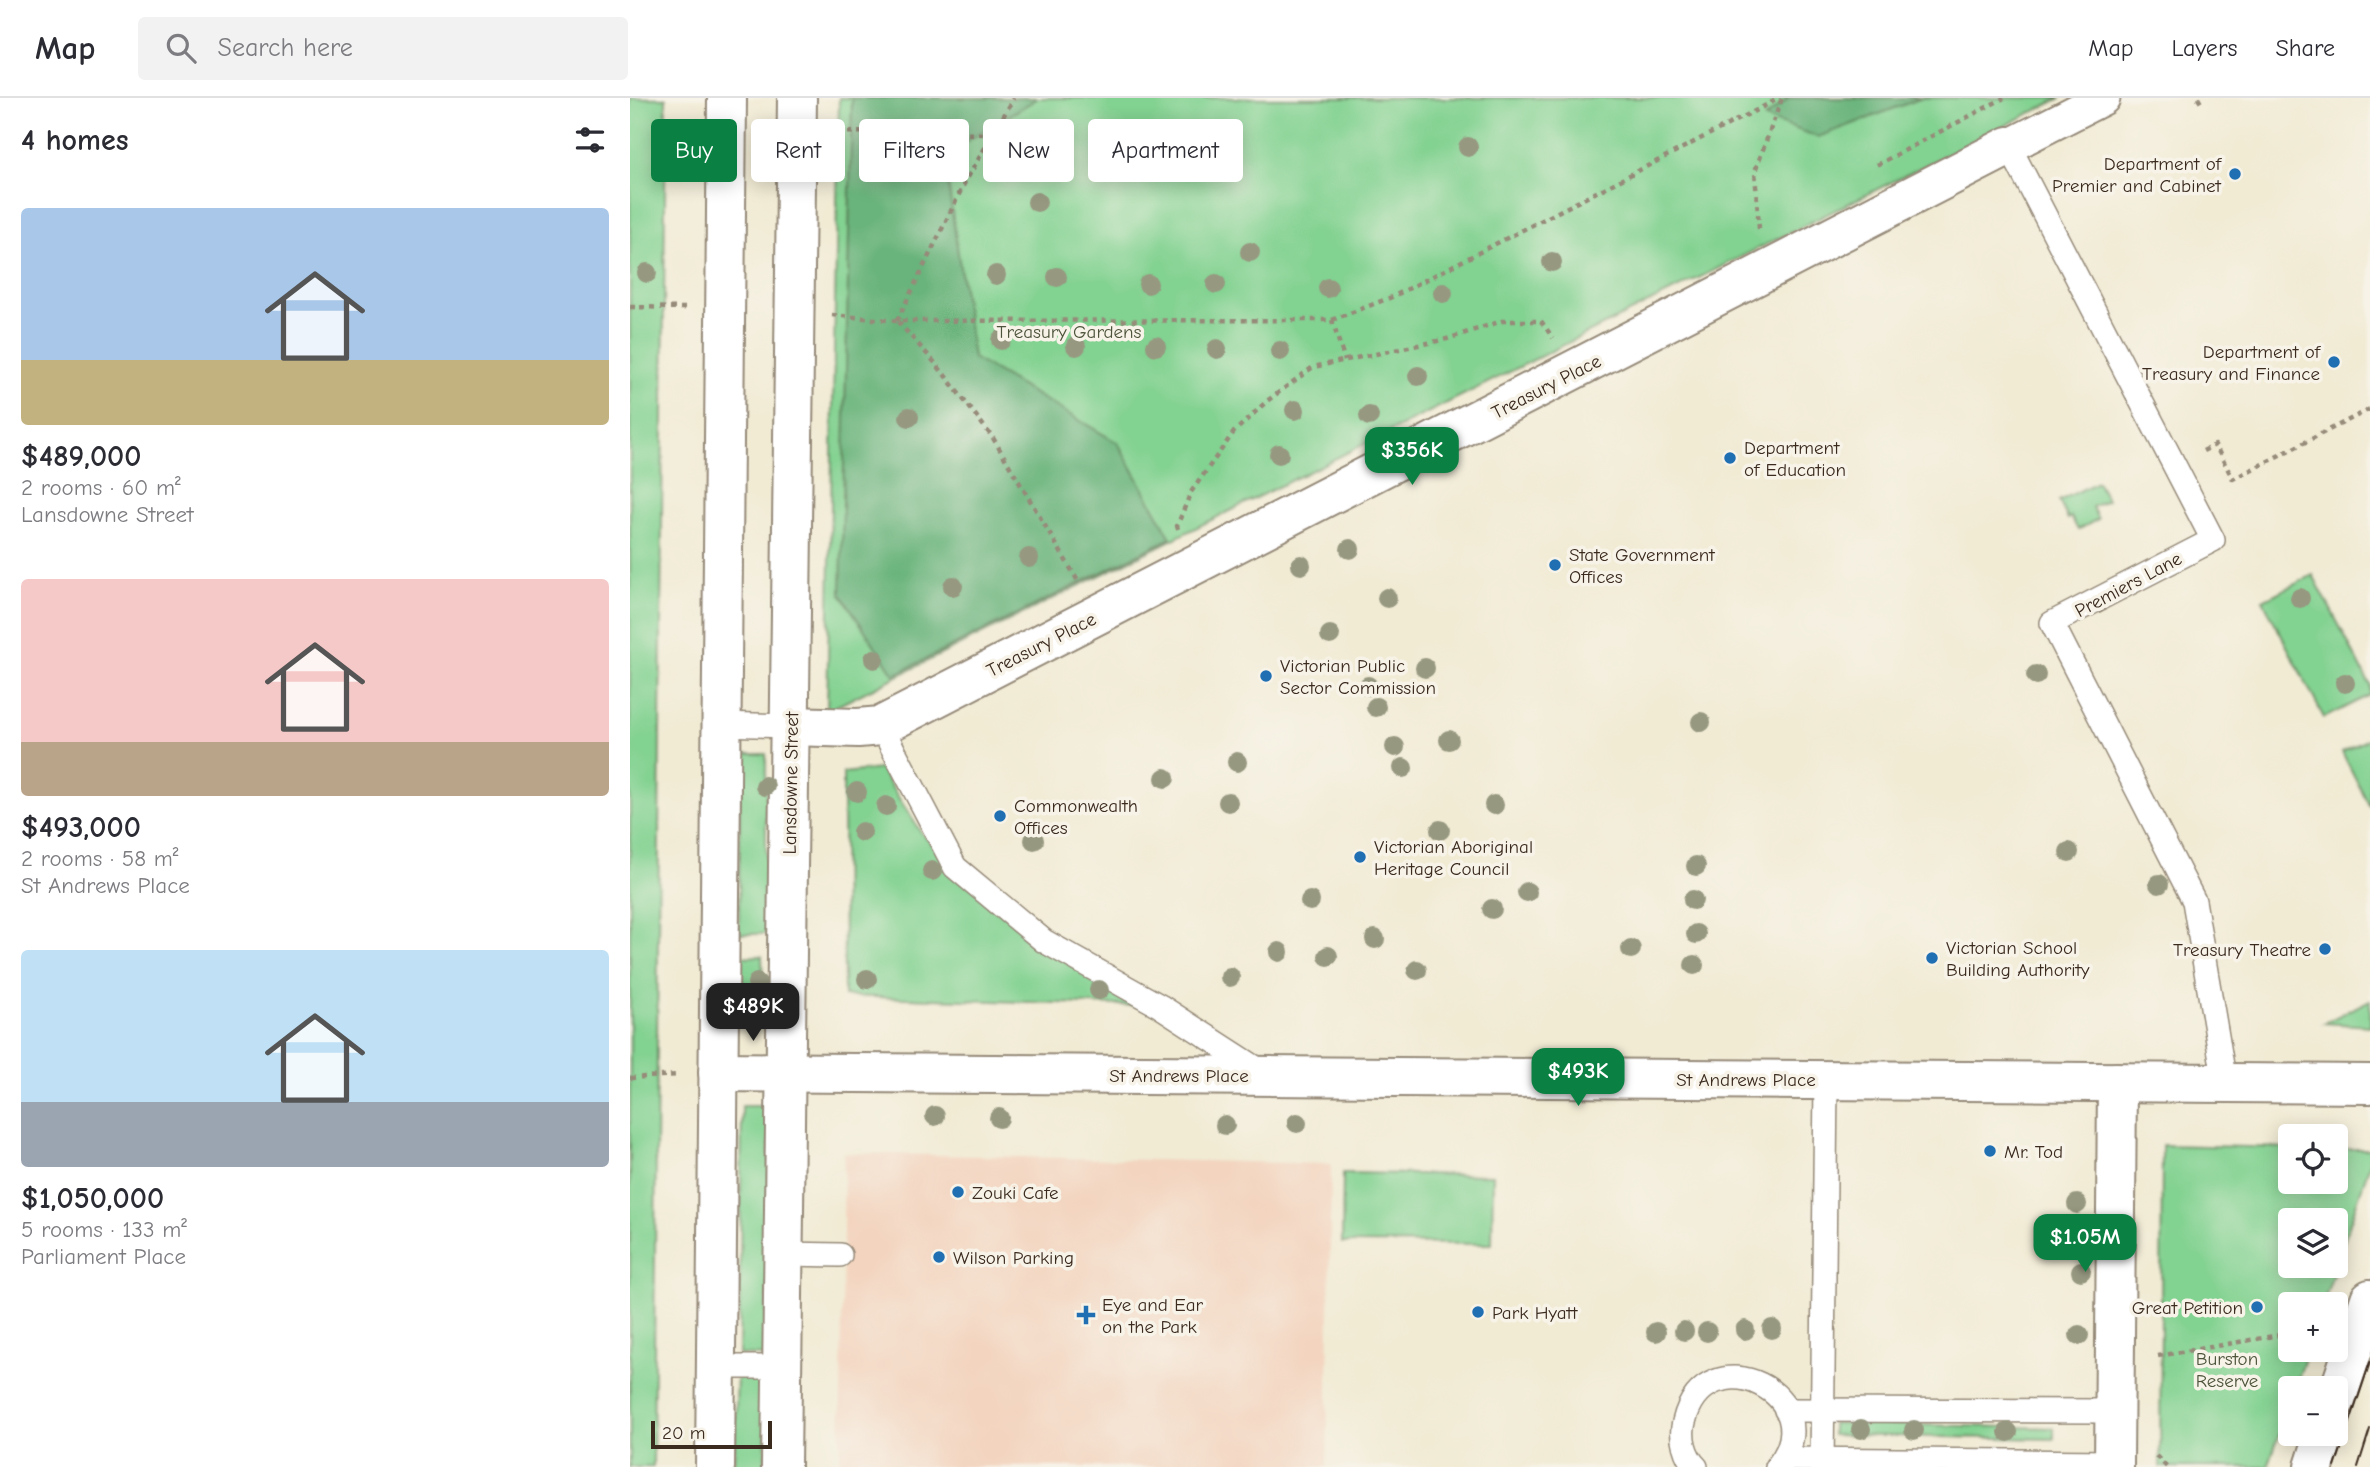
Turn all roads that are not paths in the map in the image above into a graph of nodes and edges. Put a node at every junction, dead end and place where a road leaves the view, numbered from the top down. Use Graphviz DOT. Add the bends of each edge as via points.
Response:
graph roads {
  1 [pos="727,98"];
  2 [pos="797,98"];
  3 [pos="2103,98"];
  4 [pos="2009,146"];
  5 [pos="721,724"];
  6 [pos="790,726"];
  7 [pos="881,726"];
  8 [pos="718,1072"];
  9 [pos="786,1073"];
  10 [pos="1268,1076"];
  11 [pos="1826,1080"];
  12 [pos="2117,1082"];
  13 [pos="2225,1083"];
  14 [pos="2370,1084"];
  15 [pos="783,1254"];
  16 [pos="840,1255"];
  17 [pos="2370,1299"];
  18 [pos="2363,1344"];
  19 [pos="716,1367"];
  20 [pos="782,1367"];
  21 [pos="2348,1376"];
  22 [pos="1823,1409"];
  23 [pos="1786,1410"];
  24 [pos="2113,1410"];
  25 [pos="2321,1446"];
  26 [pos="1780,1463"];
  27 [pos="1822,1463"];
  28 [pos="2114,1465"];
  29 [pos="715,1467"];
  30 [pos="781,1467"];
  31 [pos="1696,1467"];
  32 [pos="2314,1467"];
  1 -- 5 [label="street"];
  2 -- 6 [label="street, Lansdowne Street"];
  3 -- 4 [label="street, Treasury Place"];
  4 -- 7 [label="street, Treasury Place"];
  4 -- 13 [label="lane, Premiers Lane" via="2213,540 2052,624 2194,901"];
  5 -- 6 [label="lane"];
  5 -- 8 [label="street"];
  6 -- 7 [label="street, Treasury Place"];
  6 -- 9 [label="street, Lansdowne Street"];
  7 -- 10 [label="lane" via="955,867 1044,941 1160,1006"];
  8 -- 9 [label="street, St Andrews Place"];
  8 -- 19 [label="street"];
  9 -- 10 [label="street, St Andrews Place"];
  9 -- 15 [label="street, Lansdowne Street"];
  10 -- 11 [label="street, St Andrews Place"];
  11 -- 12 [label="street, St Andrews Place"];
  11 -- 22 [label="lane"];
  12 -- 13 [label="street, St Andrews Place"];
  12 -- 24 [label="street"];
  13 -- 14 [label="street, St Andrews Place"];
  15 -- 16 [label="lane"];
  15 -- 20 [label="street, Lansdowne Street"];
  17 -- 18 [label="street"];
  18 -- 21 [label="street"];
  19 -- 20 [label="lane"];
  19 -- 29 [label="street"];
  20 -- 30 [label="street, Lansdowne Street"];
  22 -- 23 [label="lane"];
  22 -- 24 [label="lane"];
  22 -- 27 [label="lane"];
  23 -- 26 [label="lane" via="1790,1443"];
  23 -- 31 [label="lane" via="1762,1384 1745,1378 1727,1378 1710,1385 1686,1411 1682,1428 1684,1446"];
  24 -- 28 [label="street"];
  25 -- 32 [label="street"];
  26 -- 27 [label="lane"];
  27 -- 28 [label="lane"];
}
